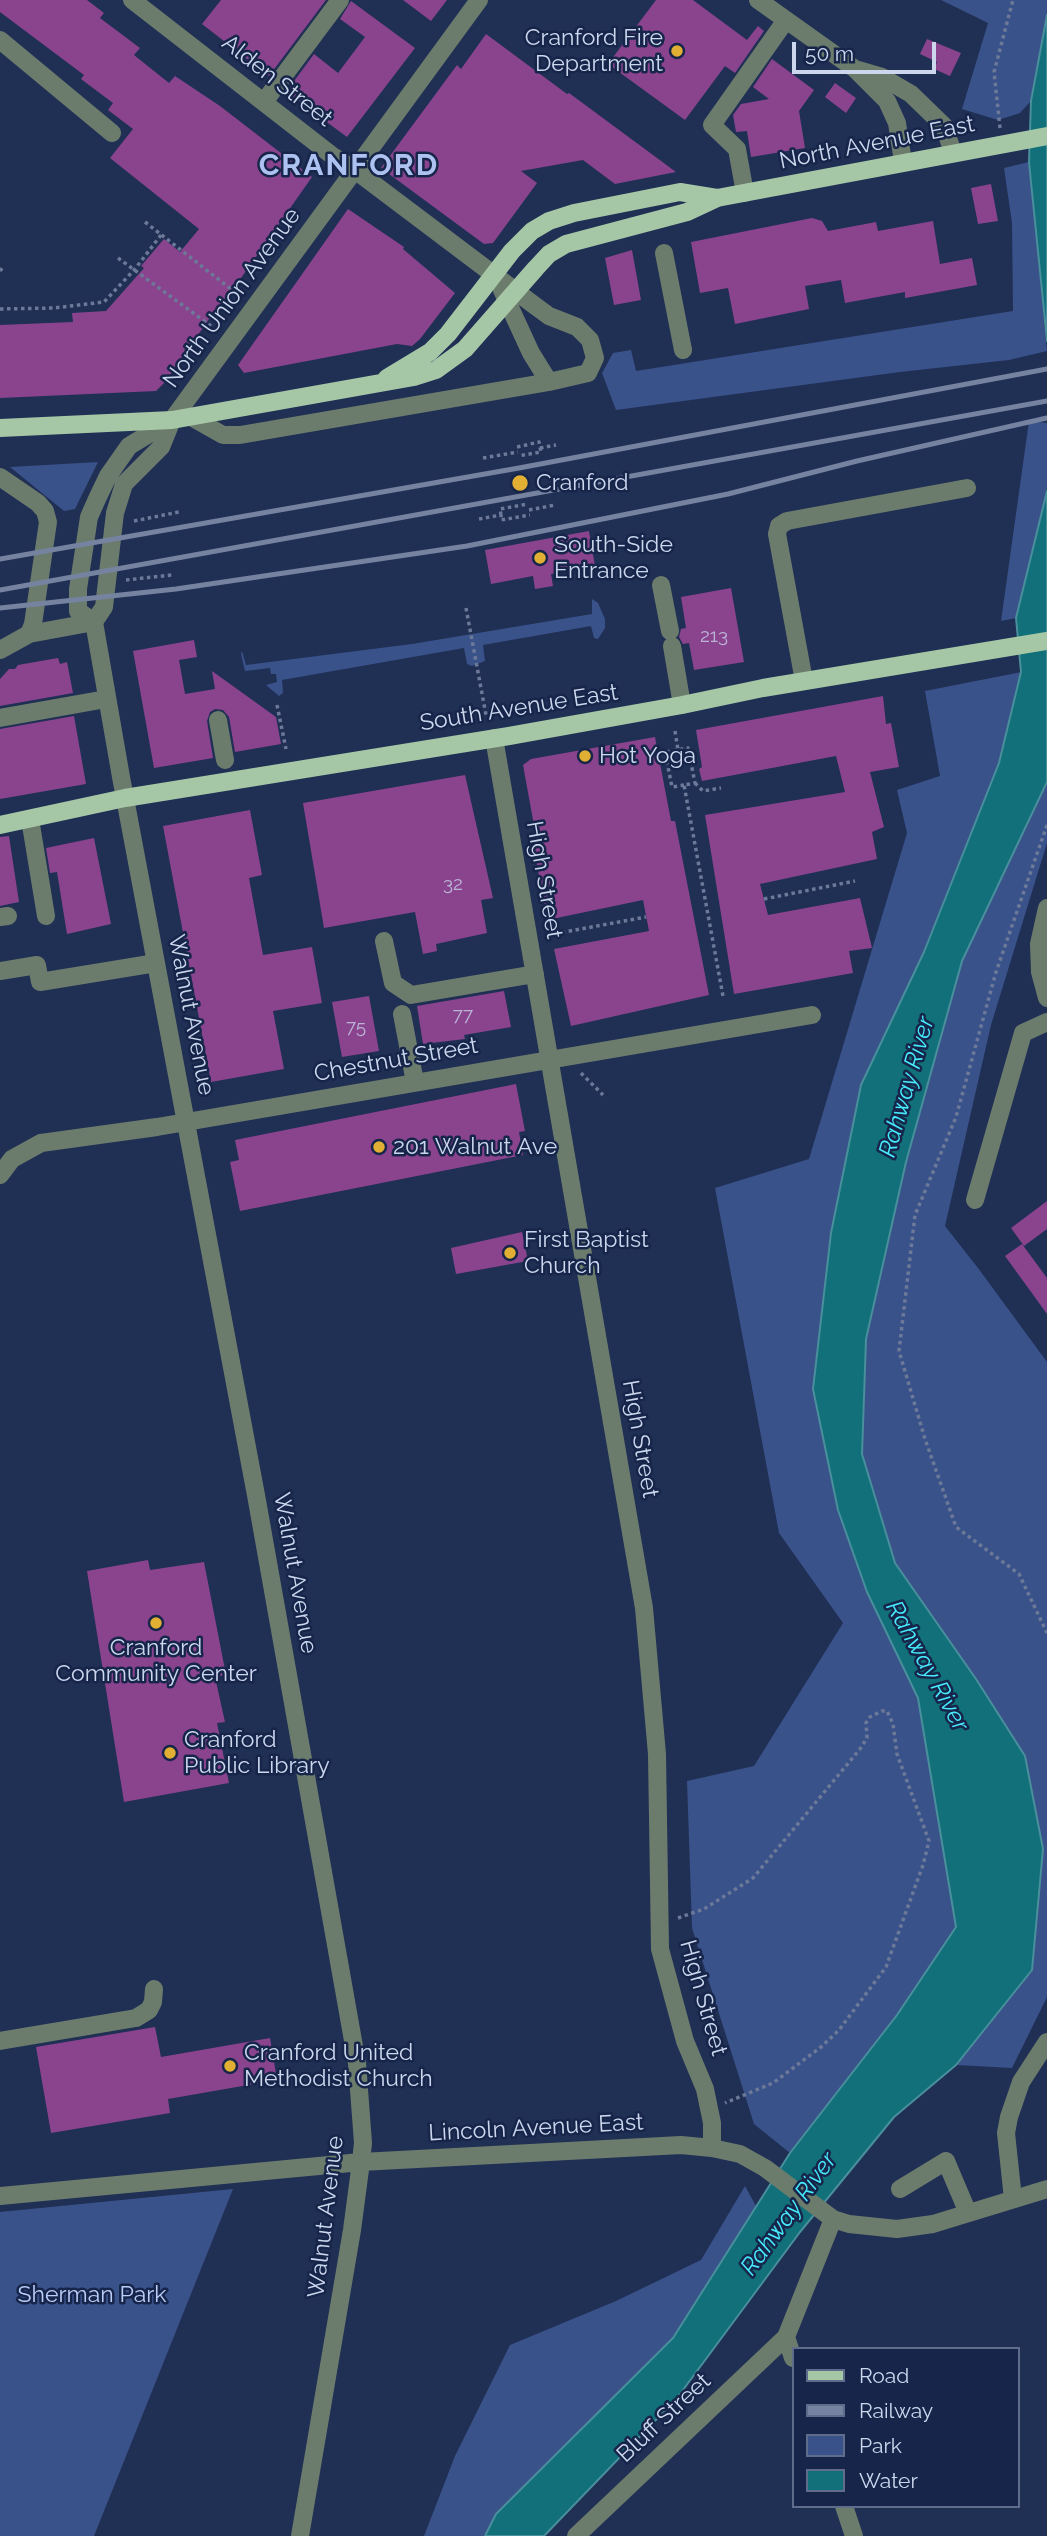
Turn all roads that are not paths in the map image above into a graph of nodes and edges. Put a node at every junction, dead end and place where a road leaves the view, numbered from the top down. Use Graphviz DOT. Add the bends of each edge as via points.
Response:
graph roads {
  1 [pos="132,0"];
  2 [pos="340,0"];
  3 [pos="479,0"];
  4 [pos="758,0"];
  5 [pos="786,20"];
  6 [pos="0,40"];
  7 [pos="855,69"];
  8 [pos="264,102"];
  9 [pos="112,133"];
  10 [pos="1047,136"];
  11 [pos="953,153"];
  12 [pos="903,162"];
  13 [pos="355,170"];
  14 [pos="745,193"];
  15 [pos="717,198"];
  16 [pos="664,253"];
  17 [pos="494,275"];
  18 [pos="511,295"];
  19 [pos="683,351"];
  20 [pos="381,382"];
  21 [pos="549,382"];
  22 [pos="191,417"];
  23 [pos="172,420"];
  24 [pos="0,428"];
  25 [pos="0,477"];
  26 [pos="967,488"];
  27 [pos="662,585"];
  28 [pos="94,622"];
  29 [pos="29,634"];
  30 [pos="1047,641"];
  31 [pos="0,650"];
  32 [pos="804,681"];
  33 [pos="106,699"];
  34 [pos="682,705"];
  35 [pos="0,718"];
  36 [pos="218,720"];
  37 [pos="494,738"];
  38 [pos="225,760"];
  39 [pos="125,798"];
  40 [pos="30,819"];
  41 [pos="0,825"];
  42 [pos="1047,908"];
  43 [pos="46,916"];
  44 [pos="384,941"];
  45 [pos="156,963"];
  46 [pos="0,971"];
  47 [pos="535,974"];
  48 [pos="1047,998"];
  49 [pos="402,1014"];
  50 [pos="812,1015"];
  51 [pos="1047,1022"];
  52 [pos="550,1058"];
  53 [pos="415,1082"];
  54 [pos="186,1121"];
  55 [pos="0,1175"];
  56 [pos="975,1199"];
  57 [pos="154,1989"];
  58 [pos="0,2041"];
  59 [pos="1047,2042"];
  60 [pos="712,2148"];
  61 [pos="362,2162"];
  62 [pos="900,2189"];
  63 [pos="1047,2189"];
  64 [pos="0,2196"];
  65 [pos="1013,2199"];
  66 [pos="968,2213"];
  67 [pos="829,2217"];
  68 [pos="786,2337"];
  69 [pos="792,2355"];
  70 [pos="845,2508"];
  71 [pos="300,2536"];
  72 [pos="576,2536"];
  73 [pos="854,2536"];
  1 -- 8 [label="street, Alden Street"];
  2 -- 8 [label="street"];
  3 -- 13 [label="street, North Union Avenue"];
  4 -- 5 [label="street"];
  5 -- 7 [label="street"];
  5 -- 14 [label="street" via="712,125 737,149"];
  6 -- 9 [label="street"];
  7 -- 11 [label="street" via="882,77 911,94 944,126"];
  7 -- 12 [label="street" via="887,101 897,122"];
  8 -- 13 [label="street, Alden Street"];
  10 -- 11 [label="main road, North Avenue East"];
  11 -- 12 [label="main road, North Avenue East"];
  12 -- 14 [label="main road, North Avenue East"];
  13 -- 17 [label="street, Alden Street"];
  13 -- 23 [label="street, North Union Avenue"];
  14 -- 15 [label="main road, North Avenue East"];
  15 -- 17 [label="main road, North Avenue East" via="680,192 549,221 532,231"];
  15 -- 18 [label="main road, North Avenue East" via="687,212 566,244 549,254"];
  16 -- 19 [label="street"];
  17 -- 18 [label="street, Alden Street"];
  17 -- 20 [label="main road, North Avenue East" via="430,352"];
  18 -- 20 [label="main road, North Avenue East" via="465,349 436,370"];
  18 -- 21 [label="street, Alden Street" via="531,353"];
  18 -- 21 [label="street" via="577,327 590,340 595,358 588,373"];
  20 -- 22 [label="main road, North Avenue East"];
  21 -- 22 [label="street" via="240,435 223,435"];
  22 -- 23 [label="main road, North Avenue East"];
  23 -- 24 [label="main road, North Avenue East"];
  23 -- 28 [label="street, North Union Avenue" via="161,447 119,495 104,607"];
  23 -- 28 [label="street, North Union Avenue" via="129,446 108,476 89,517 78,611"];
  25 -- 29 [label="street" via="38,503 48,522"];
  26 -- 32 [label="street" via="779,526"];
  27 -- 34 [label="street"];
  28 -- 29 [label="street"];
  28 -- 33 [label="street, Walnut Avenue"];
  29 -- 31 [label="street"];
  30 -- 32 [label="main road, South Avenue East"];
  32 -- 34 [label="main road, South Avenue East"];
  33 -- 35 [label="street"];
  33 -- 39 [label="street, Walnut Avenue"];
  34 -- 37 [label="main road, South Avenue East"];
  36 -- 38 [label="street"];
  37 -- 39 [label="main road, South Avenue East"];
  37 -- 47 [label="street, High Street"];
  39 -- 40 [label="main road, South Avenue East"];
  39 -- 45 [label="street, Walnut Avenue"];
  40 -- 41 [label="main road, South Avenue East"];
  40 -- 43 [label="street"];
  42 -- 48 [label="street" via="1039,944"];
  44 -- 47 [label="street" via="393,983 411,995"];
  45 -- 46 [label="street" via="40,982 37,965"];
  45 -- 54 [label="street, Walnut Avenue"];
  47 -- 52 [label="street, High Street"];
  49 -- 53 [label="street"];
  50 -- 52 [label="street, Chestnut Street"];
  51 -- 56 [label="street" via="1023,1033"];
  52 -- 53 [label="street, Chestnut Street"];
  52 -- 60 [label="street, High Street" via="644,1608 657,1754 660,1949 685,2040 705,2089"];
  53 -- 54 [label="street, Chestnut Street"];
  54 -- 55 [label="street, Chestnut Street" via="41,1143 12,1159"];
  54 -- 61 [label="street, Walnut Avenue" via="357,2063"];
  57 -- 58 [label="street" via="149,2010 136,2018"];
  59 -- 65 [label="street" via="1021,2082 1009,2117 1006,2133"];
  60 -- 61 [label="street, Lincoln Avenue East" via="681,2145"];
  60 -- 67 [label="street, Lincoln Avenue East" via="740,2154 765,2168"];
  61 -- 64 [label="street, Lincoln Avenue East"];
  61 -- 71 [label="street, Walnut Avenue"];
  62 -- 66 [label="street" via="946,2161"];
  63 -- 65 [label="street, Lincoln Avenue East"];
  65 -- 66 [label="street, Lincoln Avenue East"];
  66 -- 67 [label="street, Lincoln Avenue East" via="898,2229"];
  67 -- 68 [label="street"];
  68 -- 69 [label="street"];
  68 -- 72 [label="street, Bluff Street"];
  70 -- 73 [label="street"];
}
